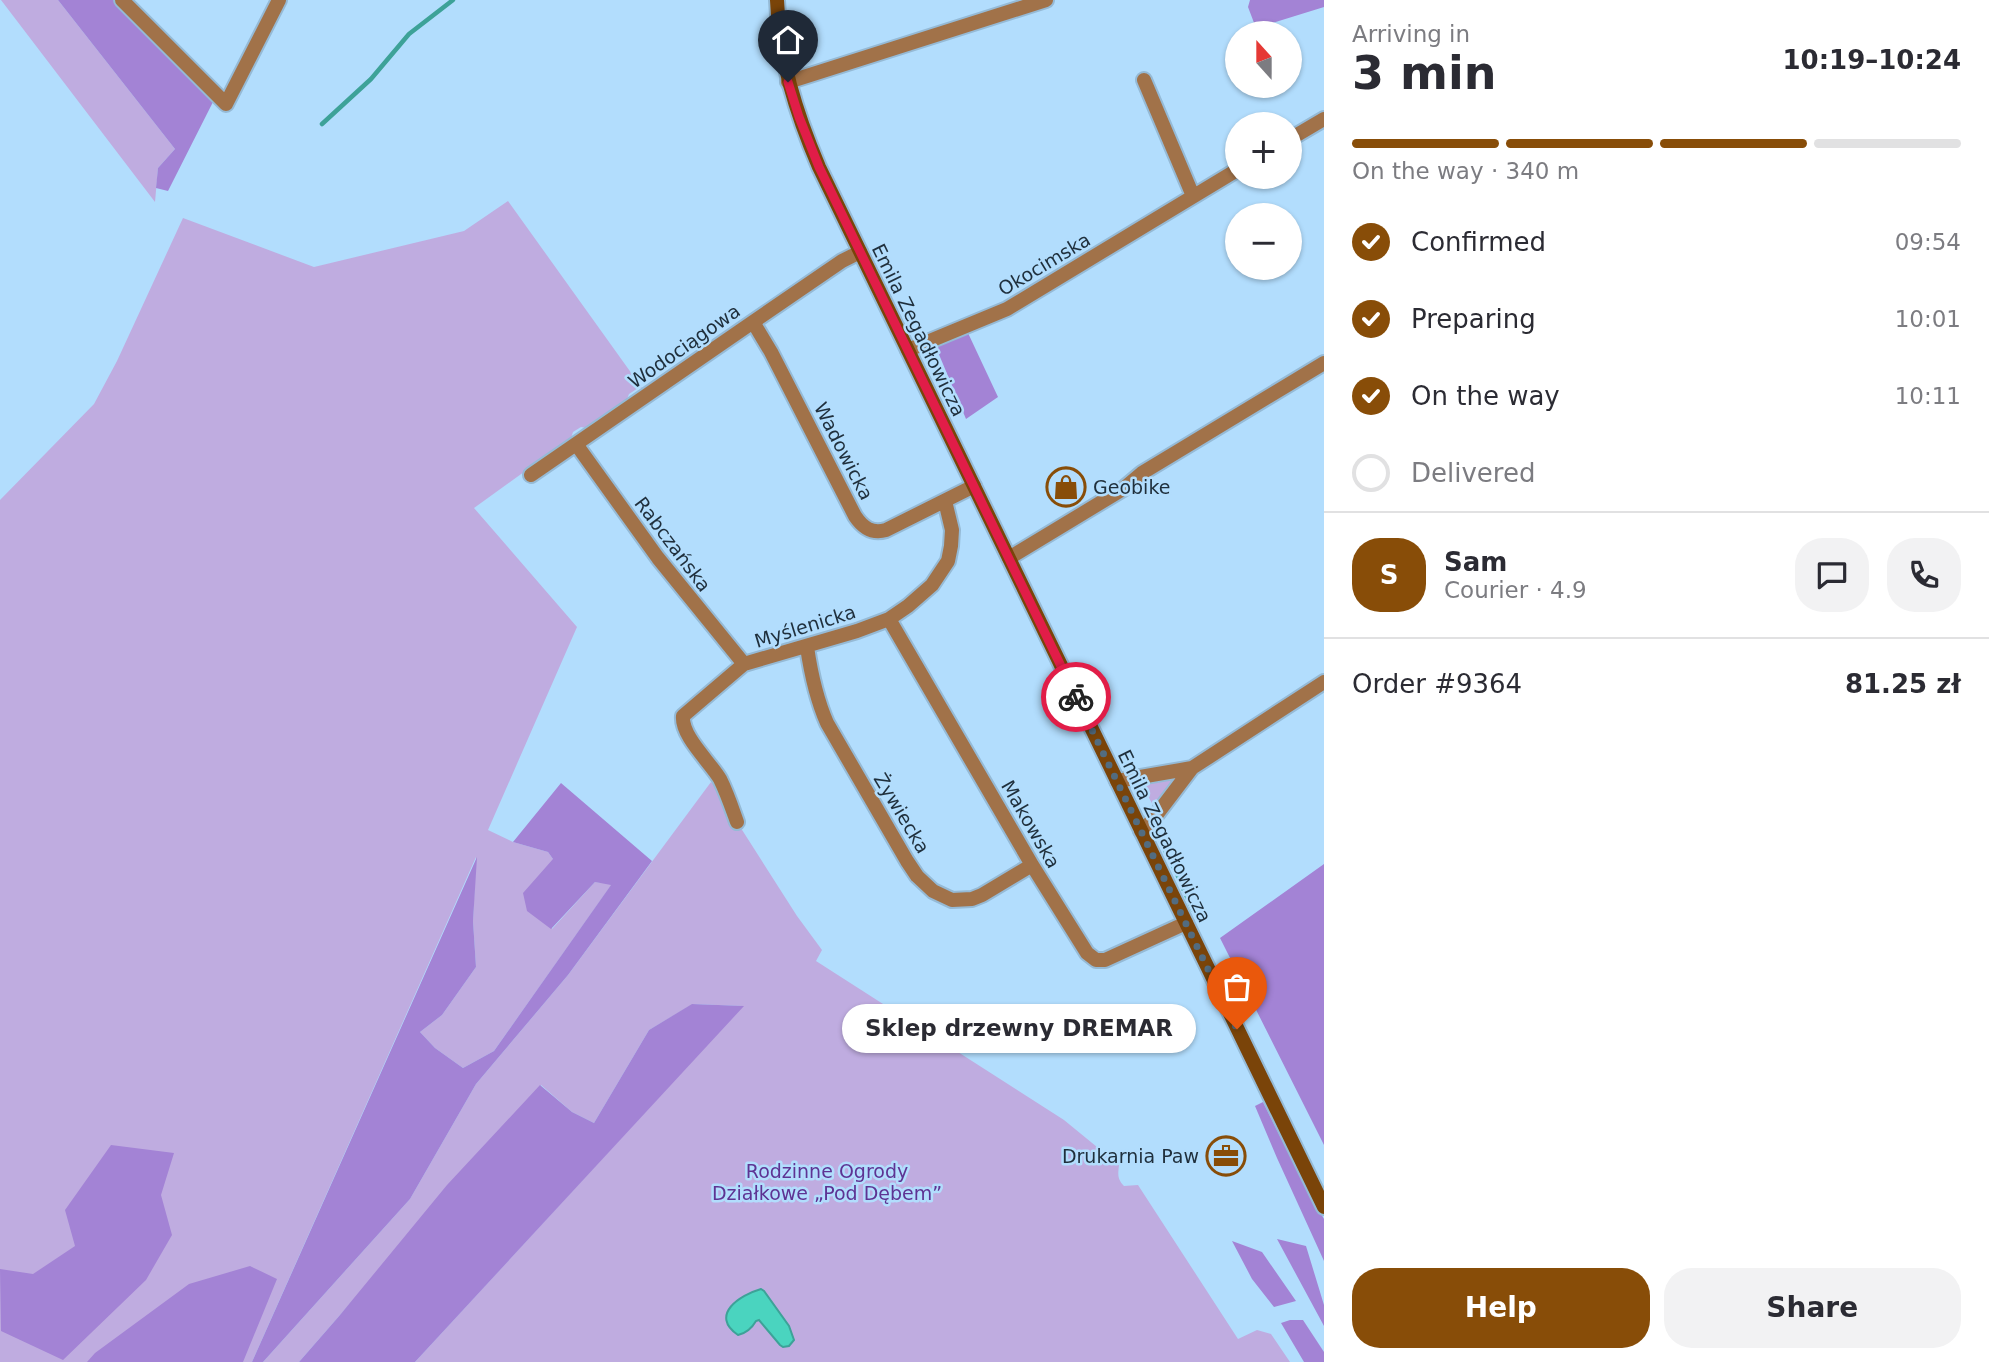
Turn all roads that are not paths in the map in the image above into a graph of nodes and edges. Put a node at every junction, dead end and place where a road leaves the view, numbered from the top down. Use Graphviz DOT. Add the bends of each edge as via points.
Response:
graph roads {
  1 [pos="122,0"];
  2 [pos="279,0"];
  3 [pos="777,0"];
  4 [pos="1046,0"];
  5 [pos="1144,80"];
  6 [pos="788,82"];
  7 [pos="1324,119"];
  8 [pos="1302,132"];
  9 [pos="1225,177"];
  10 [pos="1193,196"];
  11 [pos="860,252"];
  12 [pos="753,322"];
  13 [pos="908,350"];
  14 [pos="1324,363"];
  15 [pos="576,444"];
  16 [pos="531,475"];
  17 [pos="974,486"];
  18 [pos="945,501"];
  19 [pos="1009,558"];
  20 [pos="890,619"];
  21 [pos="807,647"];
  22 [pos="744,664"];
  23 [pos="1324,682"];
  24 [pos="1192,768"];
  25 [pos="1117,781"];
  26 [pos="737,822"];
  27 [pos="1141,831"];
  28 [pos="1032,865"];
  29 [pos="1186,923"];
  30 [pos="1324,1207"];
  1 -- 2 [label="street" via="226,104"];
  3 -- 6 [label="main road, Emila Zegadłowicza"];
  4 -- 6 [label="street"];
  5 -- 10 [label="street"];
  6 -- 11 [label="main road, Emila Zegadłowicza" via="819,167"];
  7 -- 8 [label="street"];
  9 -- 10 [label="street, Okocimska"];
  10 -- 13 [label="street, Okocimska" via="1007,309"];
  11 -- 12 [label="street, Wodociągowa"];
  11 -- 13 [label="main road, Emila Zegadłowicza"];
  12 -- 15 [label="street, Wodociągowa"];
  12 -- 18 [label="street, Wadowicka" via="861,524 880,532"];
  13 -- 17 [label="main road, Emila Zegadłowicza"];
  14 -- 19 [label="street"];
  15 -- 16 [label="street, Wodociągowa"];
  15 -- 22 [label="street, Rabczańska" via="658,558"];
  17 -- 18 [label="street, Wadowicka"];
  17 -- 19 [label="main road, Emila Zegadłowicza"];
  18 -- 20 [label="street, Myślenicka" via="952,530 948,561 924,592"];
  19 -- 25 [label="main road, Emila Zegadłowicza"];
  20 -- 21 [label="street, Myślenicka"];
  20 -- 28 [label="street, Makowska"];
  21 -- 22 [label="street, Myślenicka"];
  21 -- 28 [label="street, Żywiecka" via="815,694 827,723 926,886 952,900 972,899"];
  22 -- 26 [label="street, Myślenicka" via="682,720 719,778"];
  23 -- 24 [label="street"];
  24 -- 25 [label="street"];
  24 -- 27 [label="street"];
  25 -- 27 [label="main road, Emila Zegadłowicza"];
  27 -- 29 [label="main road, Emila Zegadłowicza"];
  28 -- 29 [label="street, Makowska" via="1087,953 1096,960 1112,958"];
  29 -- 30 [label="main road, Emila Zegadłowicza"];
}
